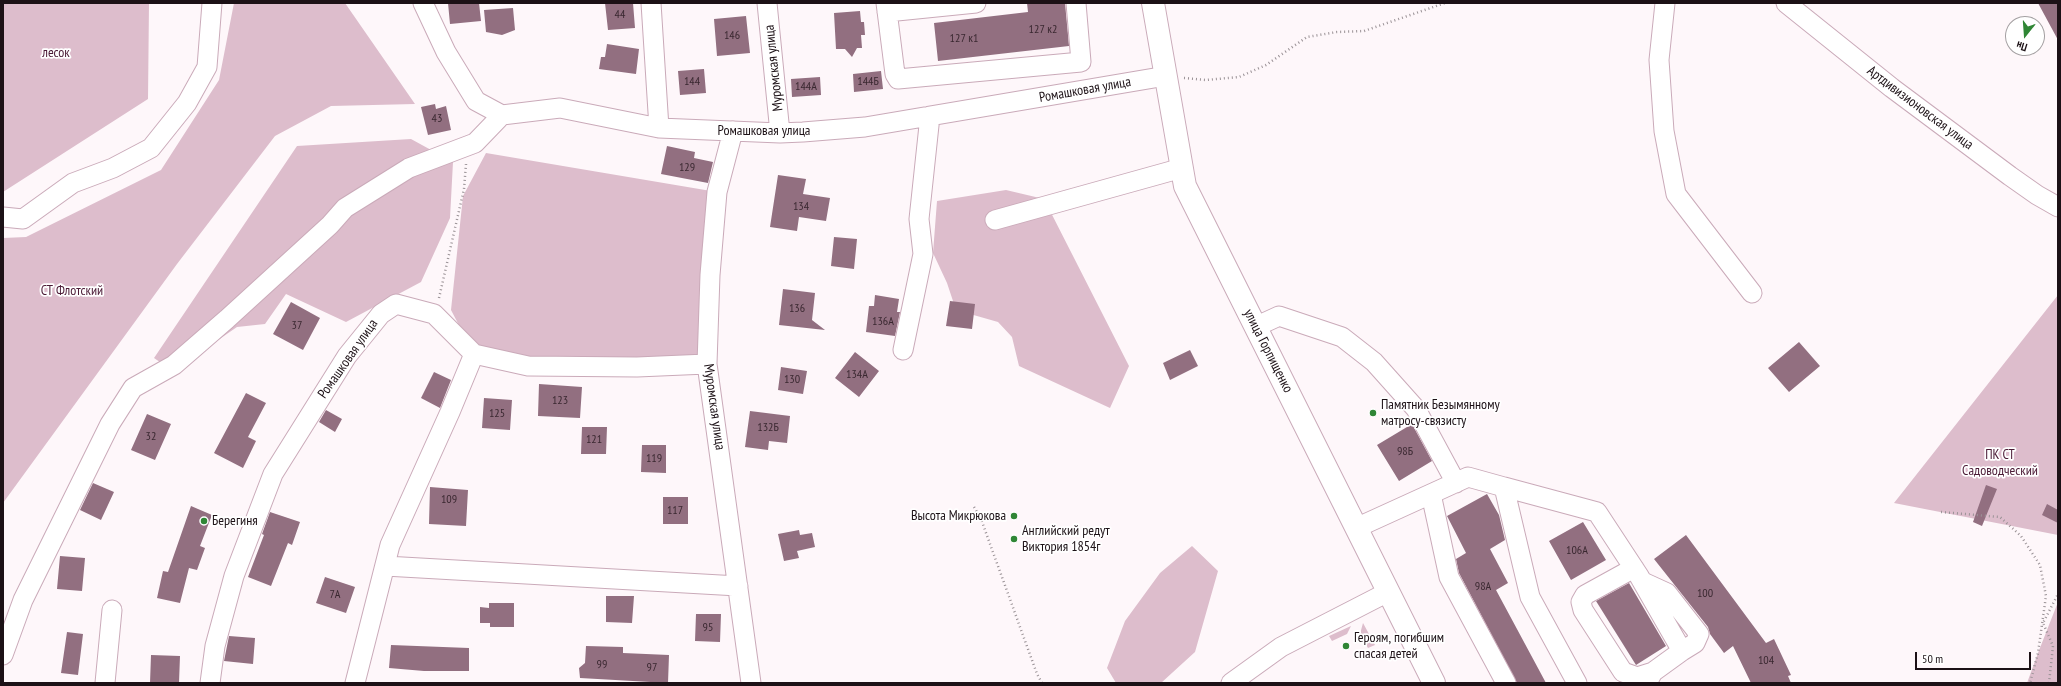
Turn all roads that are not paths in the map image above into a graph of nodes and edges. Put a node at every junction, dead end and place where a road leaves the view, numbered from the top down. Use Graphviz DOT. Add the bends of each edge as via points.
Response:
graph roads {
  1 [pos="212,3"];
  2 [pos="423,3"];
  3 [pos="651,3"];
  4 [pos="767,3"];
  5 [pos="976,3"];
  6 [pos="1076,3"];
  7 [pos="1153,3"];
  8 [pos="1666,3"];
  9 [pos="1786,3"];
  10 [pos="887,8"];
  11 [pos="1166,76"];
  12 [pos="502,115"];
  13 [pos="930,116"];
  14 [pos="659,128"];
  15 [pos="733,131"];
  16 [pos="780,133"];
  17 [pos="1182,168"];
  18 [pos="2058,207"];
  19 [pos="3,217"];
  20 [pos="995,220"];
  21 [pos="1752,293"];
  22 [pos="1255,327"];
  23 [pos="903,350"];
  24 [pos="474,354"];
  25 [pos="707,364"];
  26 [pos="1456,483"];
  27 [pos="1504,487"];
  28 [pos="1431,494"];
  29 [pos="1356,528"];
  30 [pos="385,566"];
  31 [pos="1638,575"];
  32 [pos="738,586"];
  33 [pos="1388,592"];
  34 [pos="112,610"];
  35 [pos="3,655"];
  36 [pos="1650,677"];
  37 [pos="105,683"];
  38 [pos="210,683"];
  39 [pos="355,683"];
  40 [pos="751,683"];
  41 [pos="1231,683"];
  42 [pos="1434,683"];
  43 [pos="1506,683"];
  44 [pos="1577,683"];
  1 -- 19 [label="street" via="207,67 187,103 151,148 113,168 73,183 23,219"];
  2 -- 12 [label="street" via="446,52 476,101"];
  3 -- 14 [label="street"];
  4 -- 16 [label="street, Муромская улица"];
  5 -- 10 [label="street"];
  6 -- 10 [label="street" via="1081,62 898,79 895,74"];
  7 -- 11 [label="main road, улица Горпищенко"];
  8 -- 21 [label="street" via="1659,60 1664,131 1676,194"];
  9 -- 18 [label="street, Артдивизионовская улица" via="1942,125 2037,195"];
  11 -- 13 [label="street, Ромашковая улица"];
  11 -- 17 [label="main road, улица Горпищенко"];
  12 -- 14 [label="street, Ромашковая улица" via="560,108"];
  12 -- 35 [label="street" via="475,143 409,168 345,208 330,225 174,365 134,388 110,424 23,600"];
  13 -- 16 [label="street, Ромашковая улица" via="865,127"];
  13 -- 23 [label="street" via="919,219 924,254"];
  14 -- 15 [label="street, Ромашковая улица"];
  15 -- 16 [label="street, Ромашковая улица"];
  15 -- 25 [label="street, Муромская улица" via="717,192 710,275"];
  17 -- 20 [label="street"];
  17 -- 22 [label="main road, улица Горпищенко" via="1185,186"];
  22 -- 26 [label="street" via="1279,316 1342,336 1374,362 1416,410"];
  22 -- 29 [label="main road, улица Горпищенко"];
  24 -- 25 [label="street" via="528,366 638,367"];
  24 -- 30 [label="street" via="390,545"];
  24 -- 38 [label="street, Ромашковая улица" via="434,314 396,304 381,314 347,356 273,474 234,576 215,646"];
  25 -- 32 [label="street, Муромская улица"];
  26 -- 27 [label="street" via="1468,477"];
  26 -- 28 [label="street"];
  27 -- 31 [label="street" via="1597,512"];
  27 -- 44 [label="street" via="1530,597"];
  28 -- 29 [label="street"];
  28 -- 43 [label="street" via="1449,577"];
  29 -- 33 [label="main road, улица Горпищенко"];
  30 -- 32 [label="street"];
  30 -- 39 [label="street"];
  31 -- 36 [label="street" via="1682,651"];
  31 -- 36 [label="street" via="1586,595 1580,602 1623,672 1637,677"];
  32 -- 40 [label="street, Муромская улица"];
  33 -- 41 [label="street" via="1280,647"];
  33 -- 42 [label="main road, улица Горпищенко"];
  34 -- 37 [label="street"];
}
